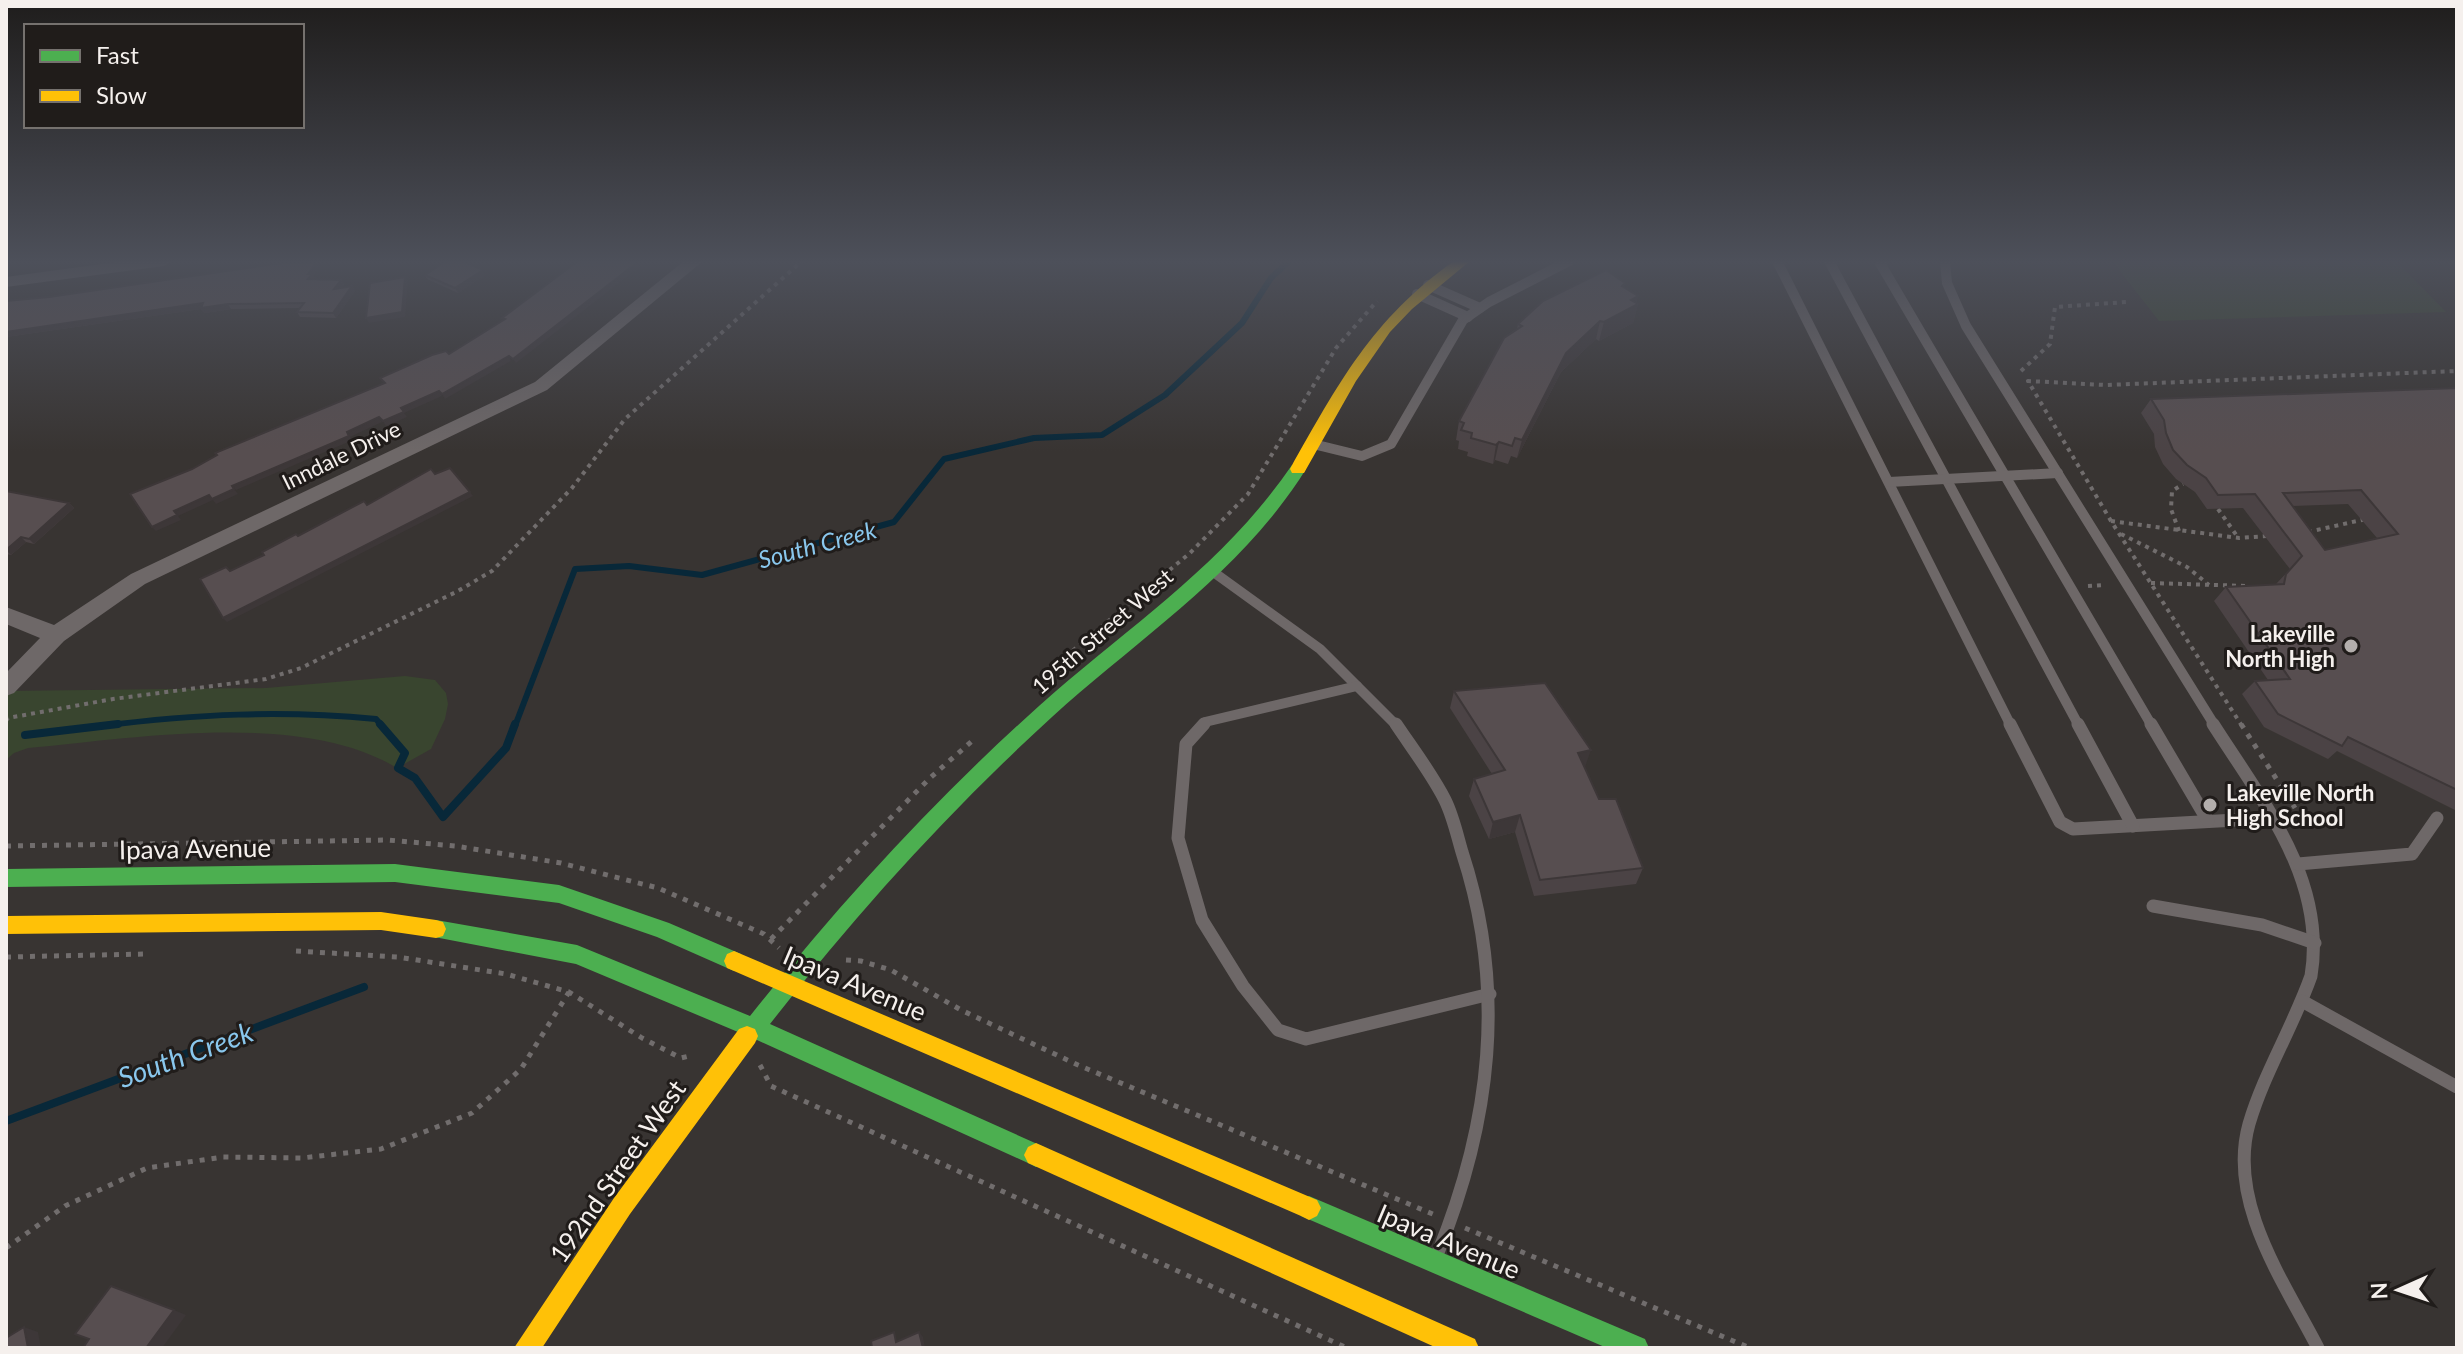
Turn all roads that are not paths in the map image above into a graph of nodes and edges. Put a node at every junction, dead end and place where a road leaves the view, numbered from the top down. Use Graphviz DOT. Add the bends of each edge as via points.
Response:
graph roads {
  1 [pos="617,324"];
  2 [pos="1385,324"];
  3 [pos="1461,324"];
  4 [pos="1809,324"];
  5 [pos="1863,324"];
  6 [pos="1916,324"];
  7 [pos="1966,324"];
  8 [pos="1312,444"];
  9 [pos="2058,473"];
  10 [pos="2003,476"];
  11 [pos="1947,479"];
  12 [pos="1889,482"];
  13 [pos="1211,570"];
  14 [pos="6,615"];
  15 [pos="56,635"];
  16 [pos="1357,686"];
  17 [pos="6,687"];
  18 [pos="2272,818"];
  19 [pos="2437,818"];
  20 [pos="2208,821"];
  21 [pos="2133,826"];
  22 [pos="2298,864"];
  23 [pos="6,878"];
  24 [pos="2153,906"];
  25 [pos="6,925"];
  26 [pos="2315,943"];
  27 [pos="787,982"];
  28 [pos="1490,994"];
  29 [pos="2302,1001"];
  30 [pos="752,1027"];
  31 [pos="2457,1087"];
  32 [pos="1434,1263"];
  33 [pos="527,1348"];
  34 [pos="1466,1348"];
  35 [pos="1636,1348"];
  36 [pos="2318,1348"];
  1 -- 15 [label="street, Inndale Drive" via="541,386 138,579"];
  2 -- 8 [label="street, 195th Street West" via="1359,359"];
  3 -- 8 [label="lane" via="1391,444 1360,458"];
  4 -- 12 [label="lane"];
  5 -- 11 [label="lane"];
  6 -- 10 [label="lane"];
  7 -- 9 [label="lane"];
  8 -- 13 [label="street, 195th Street West" via="1267,514"];
  9 -- 10 [label="lane"];
  9 -- 18 [label="lane"];
  10 -- 11 [label="lane"];
  10 -- 20 [label="lane"];
  11 -- 12 [label="lane"];
  11 -- 21 [label="lane"];
  12 -- 21 [label="lane" via="2060,822 2073,829"];
  13 -- 16 [label="lane" via="1320,649"];
  13 -- 27 [label="street, 195th Street West" via="992,762"];
  14 -- 15 [label="street"];
  15 -- 17 [label="street, Inndale Drive"];
  16 -- 28 [label="lane" via="1396,724 1446,801 1475,891"];
  16 -- 28 [label="lane" via="1205,722 1186,744 1178,838 1202,920 1278,1030 1306,1039"];
  18 -- 20 [label="lane"];
  18 -- 22 [label="lane"];
  19 -- 22 [label="lane" via="2412,854"];
  20 -- 21 [label="lane"];
  22 -- 26 [label="lane" via="2313,903"];
  23 -- 27 [label="street, Ipava Avenue" via="395,873 544,892 662,930"];
  24 -- 26 [label="lane" via="2262,925"];
  25 -- 30 [label="street" via="396,923 577,955"];
  26 -- 29 [label="lane"];
  27 -- 30 [label="street, 195th Street West"];
  27 -- 32 [label="street, Ipava Avenue"];
  28 -- 32 [label="lane" via="1482,1112"];
  29 -- 31 [label="lane"];
  29 -- 36 [label="lane" via="2252,1117 2245,1175 2251,1207"];
  30 -- 33 [label="street, 192nd Street West" via="622,1205"];
  30 -- 34 [label="street"];
  32 -- 35 [label="street, Ipava Avenue"];
}
